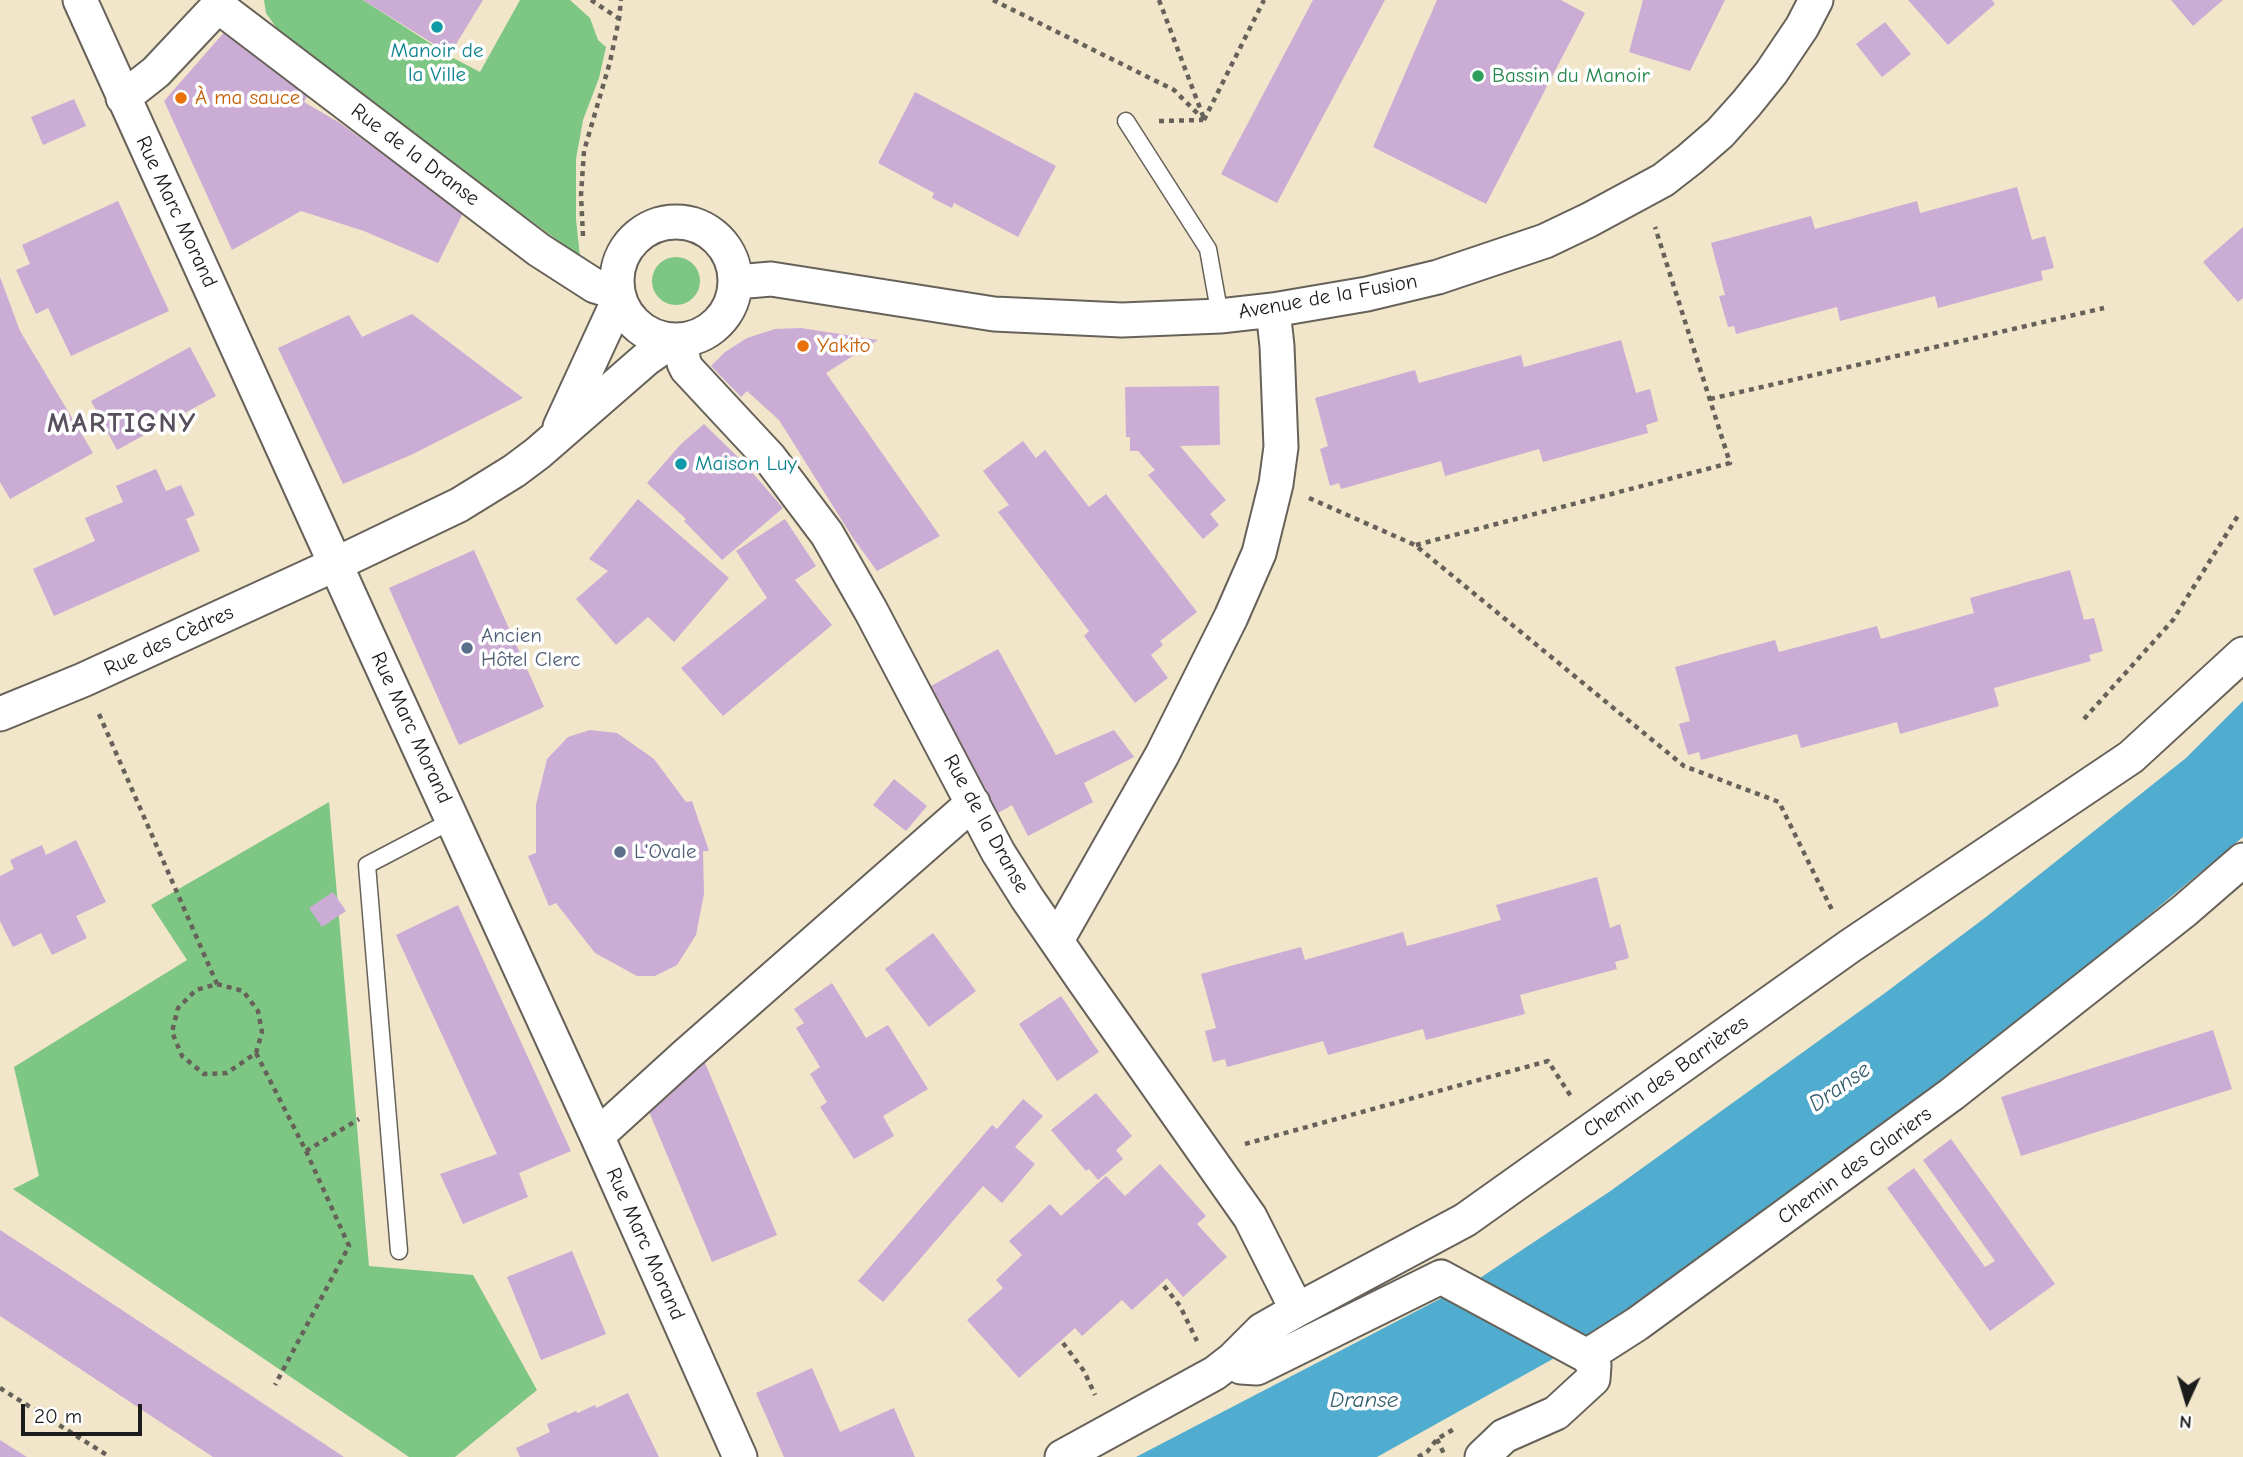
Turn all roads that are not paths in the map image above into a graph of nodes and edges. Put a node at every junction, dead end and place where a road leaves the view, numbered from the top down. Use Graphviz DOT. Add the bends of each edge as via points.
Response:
graph roads {
  1 [pos="80,0"];
  2 [pos="1816,0"];
  3 [pos="220,3"];
  4 [pos="123,98"];
  5 [pos="1126,121"];
  6 [pos="736,282"];
  7 [pos="618,296"];
  8 [pos="1273,310"];
  9 [pos="1220,316"];
  10 [pos="676,340"];
  11 [pos="556,436"];
  12 [pos="336,564"];
  13 [pos="2243,654"];
  14 [pos="0,715"];
  15 [pos="973,803"];
  16 [pos="453,820"];
  17 [pos="2243,860"];
  18 [pos="1057,940"];
  19 [pos="597,1136"];
  20 [pos="399,1251"];
  21 [pos="1297,1310"];
  22 [pos="1587,1356"];
  23 [pos="1233,1359"];
  24 [pos="740,1457"];
  25 [pos="1062,1457"];
  26 [pos="1482,1457"];
  1 -- 4 [label="street, Rue Marc Morand"];
  2 -- 8 [label="street, Avenue de la Fusion" via="1771,73 1720,133 1644,190 1545,241 1492,260 1367,294"];
  3 -- 4 [label="street" via="156,72"];
  3 -- 7 [label="street, Rue de la Dranse" via="539,250"];
  4 -- 12 [label="street, Rue Marc Morand"];
  5 -- 9 [label="lane" via="1208,249"];
  6 -- 7 [label="street" via="730,256 713,235 690,223 663,222 643,231 627,246 616,277"];
  6 -- 9 [label="street, Avenue de la Fusion" via="771,279 1016,316 1122,320"];
  6 -- 10 [label="street" via="732,303 713,328 694,338"];
  7 -- 10 [label="street" via="638,327 654,337"];
  7 -- 11 [label="street"];
  8 -- 9 [label="street, Avenue de la Fusion"];
  8 -- 18 [label="street" via="1281,447 1259,553 1161,755"];
  10 -- 11 [label="street" via="646,359"];
  10 -- 15 [label="street, Rue de la Dranse" via="687,369 769,457 827,534"];
  11 -- 12 [label="street" via="514,471 459,505"];
  12 -- 14 [label="street, Rue des Cèdres"];
  12 -- 16 [label="street, Rue Marc Morand"];
  13 -- 21 [label="street, Chemin des Barrières" via="2131,757 1850,946 1465,1220"];
  15 -- 18 [label="street, Rue de la Dranse" via="1027,898"];
  15 -- 19 [label="street"];
  16 -- 19 [label="street, Rue Marc Morand"];
  16 -- 20 [label="lane" via="367,865"];
  17 -- 22 [label="street, Chemin des Glariers" via="1952,1094"];
  18 -- 21 [label="street, Rue de la Dranse" via="1250,1217"];
  19 -- 24 [label="street, Rue Marc Morand"];
  21 -- 23 [label="street, Chemin des Barrières" via="1262,1330"];
  22 -- 23 [label="street" via="1441,1277 1257,1368 1241,1367"];
  22 -- 26 [label="street" via="1595,1370 1584,1388 1556,1413 1504,1436"];
  23 -- 25 [label="street, Chemin des Barrières"];
}
